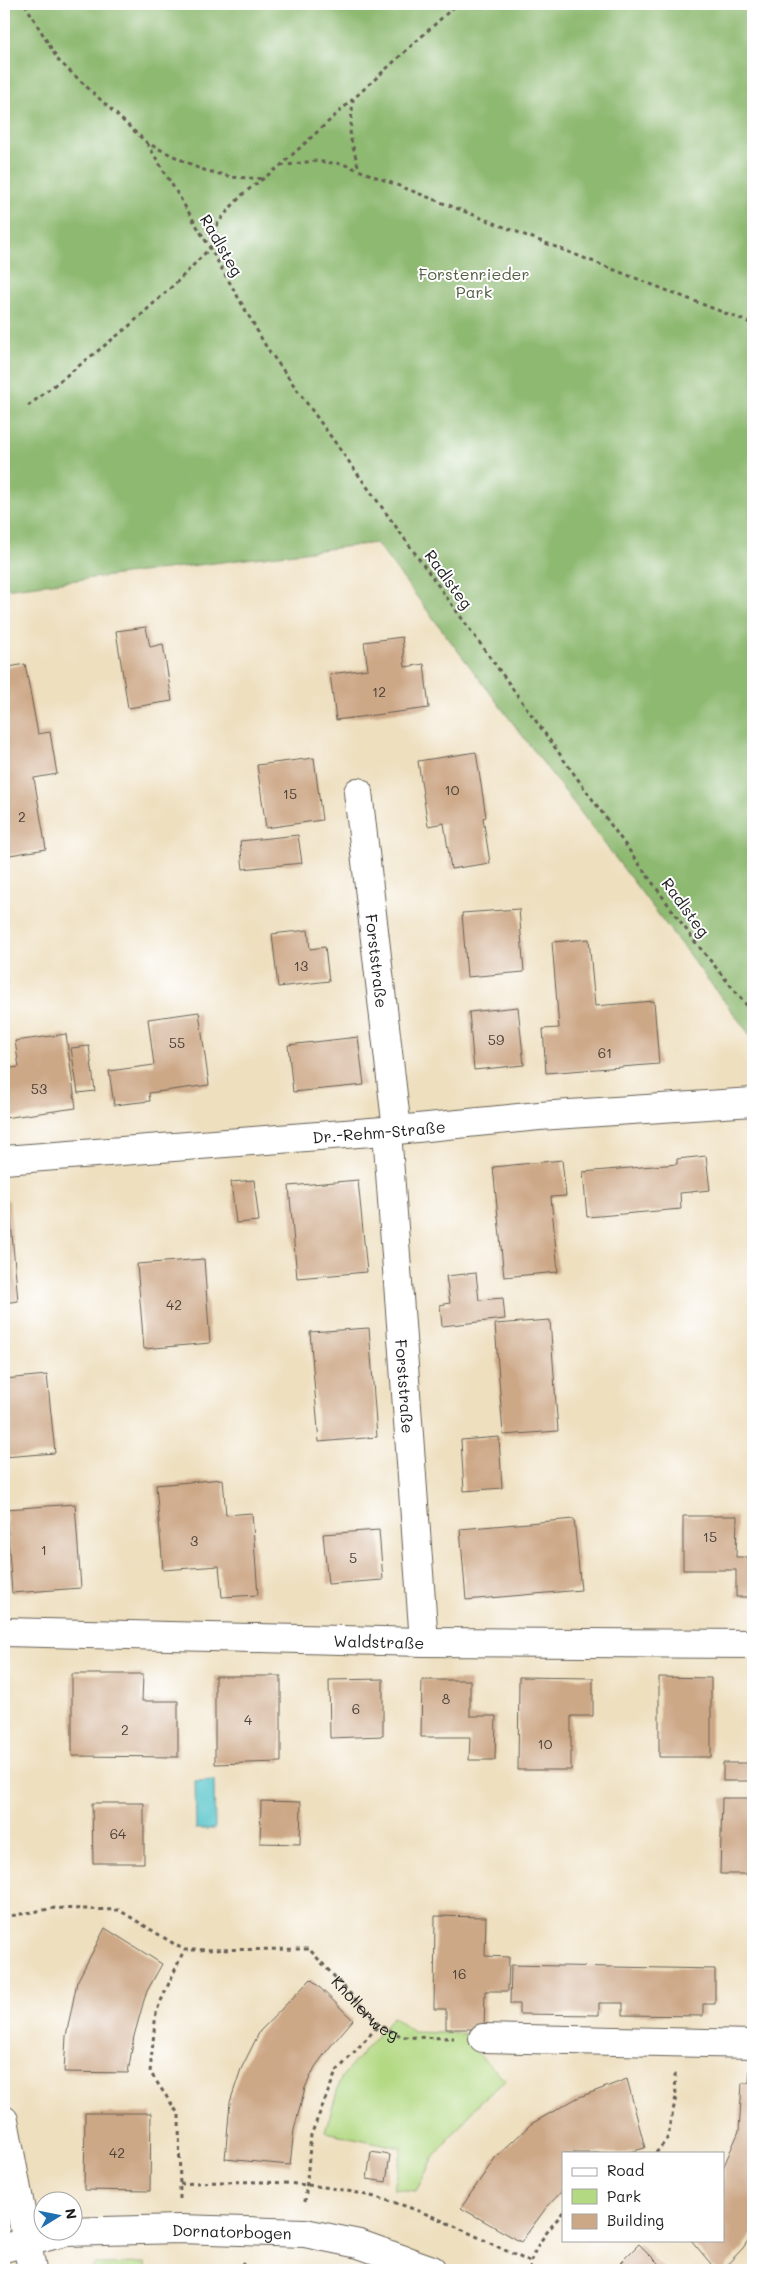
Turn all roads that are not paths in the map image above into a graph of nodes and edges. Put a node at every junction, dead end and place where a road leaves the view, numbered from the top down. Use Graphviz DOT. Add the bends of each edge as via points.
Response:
graph roads {
  1 [pos="358,792"];
  2 [pos="753,1102"];
  3 [pos="392,1131"];
  4 [pos="4,1160"];
  5 [pos="4,1632"];
  6 [pos="424,1642"];
  7 [pos="753,1644"];
  8 [pos="483,2038"];
  9 [pos="753,2044"];
  10 [pos="4,2120"];
  11 [pos="15,2244"];
  12 [pos="32,2270"];
  13 [pos="432,2270"];
  1 -- 3 [label="street, Forststraße"];
  2 -- 3 [label="street, Dr.-Rehm-Straße" via="539,1116"];
  3 -- 4 [label="street, Dr.-Rehm-Straße"];
  3 -- 6 [label="street, Forststraße"];
  5 -- 6 [label="street, Waldstraße"];
  6 -- 7 [label="street, Waldstraße"];
  8 -- 9 [label="street"];
  10 -- 11 [label="street"];
  11 -- 12 [label="street"];
  11 -- 13 [label="street, Dornatorbogen" via="65,2232 305,2233 358,2244"];
}
